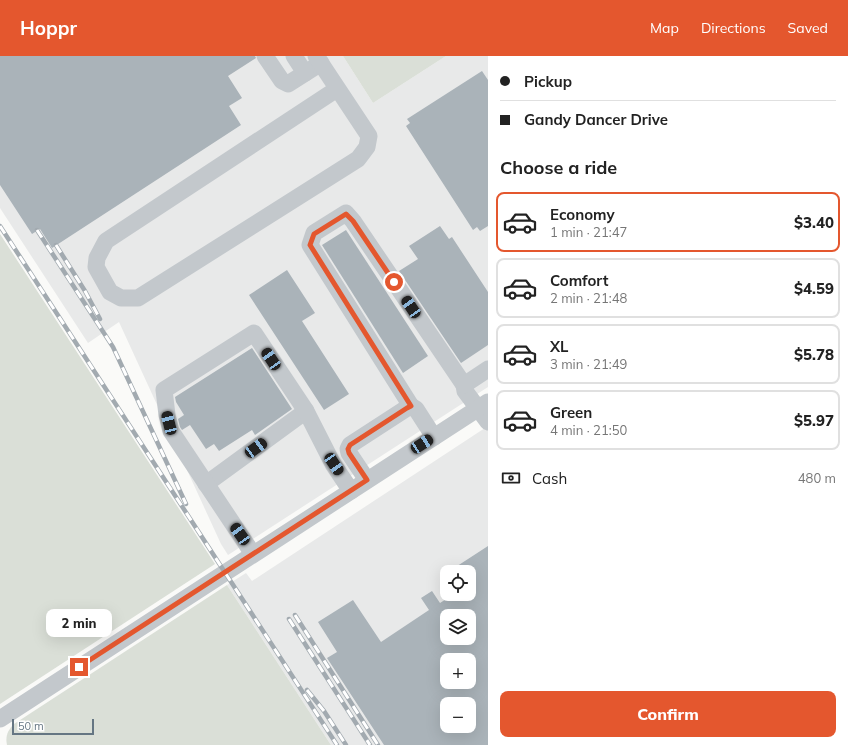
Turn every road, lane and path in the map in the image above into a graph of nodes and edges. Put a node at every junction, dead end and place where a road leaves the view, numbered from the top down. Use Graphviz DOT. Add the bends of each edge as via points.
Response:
graph roads {
  1 [pos="266,56"];
  2 [pos="294,56"];
  3 [pos="318,59"];
  4 [pos="305,73"];
  5 [pos="337,89"];
  6 [pos="488,369"];
  7 [pos="464,385"];
  8 [pos="482,405"];
  9 [pos="411,406"];
  10 [pos="306,411"];
  11 [pos="488,422"];
  12 [pos="434,437"];
  13 [pos="367,480"];
  14 [pos="206,484"];
  15 [pos="352,491"];
  16 [pos="253,554"];
  17 [pos="0,718"];
  1 -- 4 [label="street" via="282,81 288,84"];
  2 -- 4 [label="street"];
  3 -- 4 [label="street"];
  3 -- 5 [label="street"];
  5 -- 5 [label="street" via="106,241 97,258 96,267 110,292 121,298 138,298 358,158 367,147 369,136"];
  6 -- 7 [label="street"];
  7 -- 8 [label="street" via="465,391"];
  7 -- 9 [label="street" via="346,214 314,234 310,245"];
  8 -- 11 [label="street"];
  8 -- 12 [label="street"];
  9 -- 12 [label="street" via="416,409"];
  9 -- 13 [label="street" via="350,445 349,453"];
  10 -- 14 [label="street"];
  10 -- 14 [label="street" via="254,334 164,390 171,432"];
  10 -- 15 [label="street" via="334,464"];
  12 -- 13 [label="street"];
  13 -- 15 [label="street"];
  14 -- 16 [label="street"];
  15 -- 16 [label="street"];
  16 -- 17 [label="street"];
}
